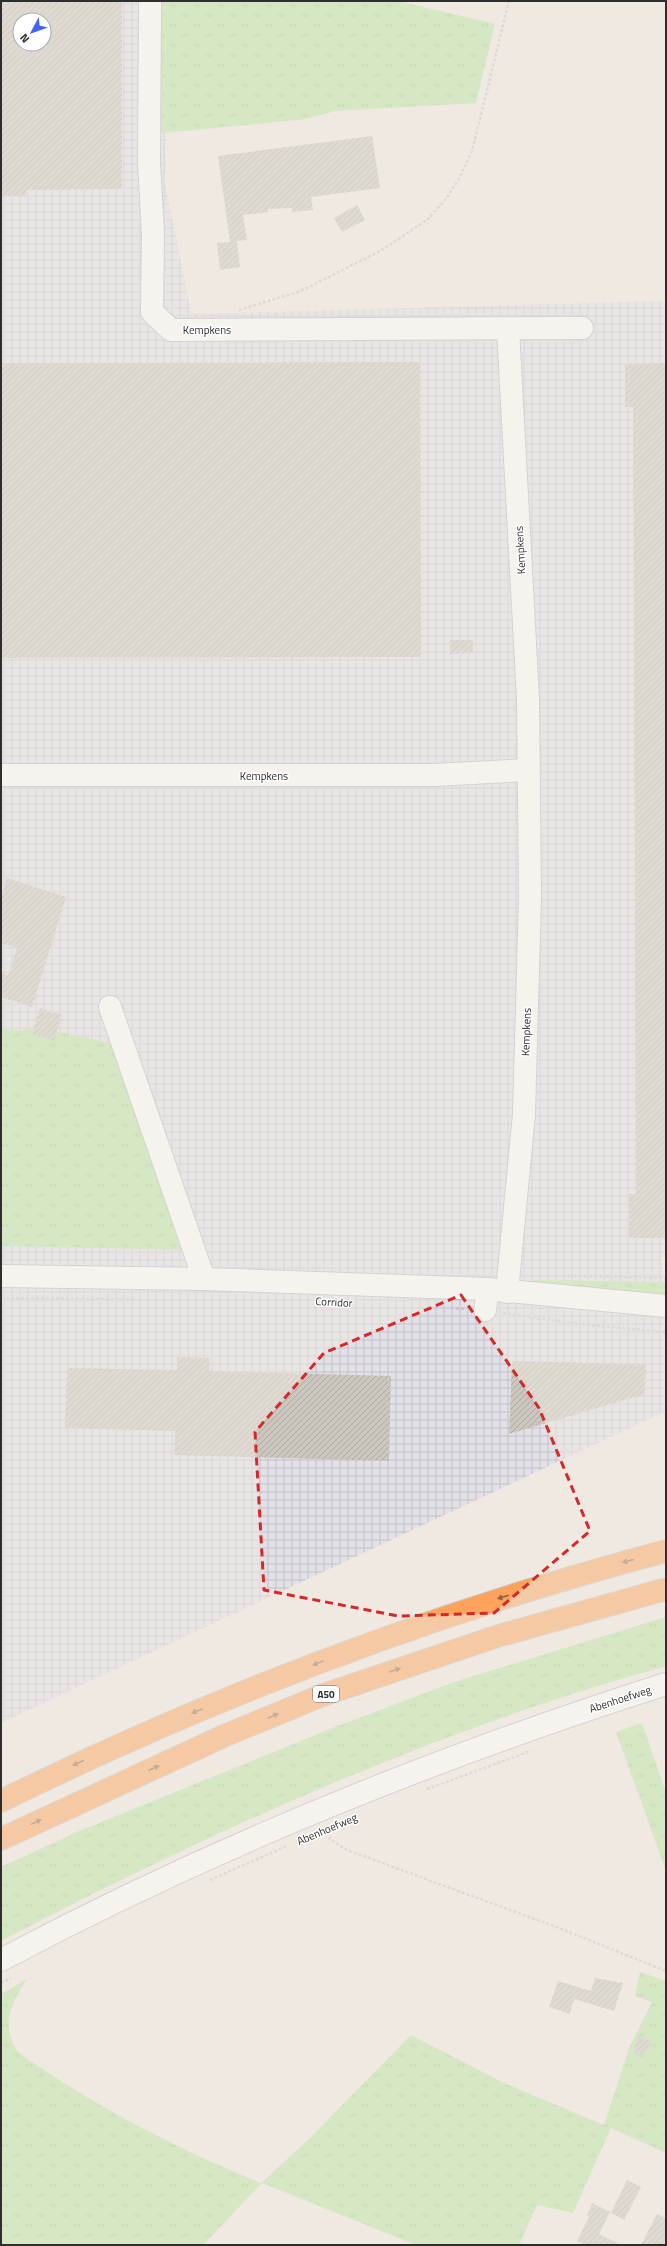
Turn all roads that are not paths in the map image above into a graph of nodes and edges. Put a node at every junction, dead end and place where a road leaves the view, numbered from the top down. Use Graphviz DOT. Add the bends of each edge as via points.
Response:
graph roads {
  1 [pos="150,1"];
  2 [pos="582,328"];
  3 [pos="508,329"];
  4 [pos="528,770"];
  5 [pos="1,775"];
  6 [pos="110,1007"];
  7 [pos="1,1276"];
  8 [pos="204,1279"];
  9 [pos="494,1297"];
  10 [pos="666,1306"];
  11 [pos="666,1551"];
  12 [pos="666,1589"];
  13 [pos="666,1684"];
  14 [pos="1,1801"];
  15 [pos="1,1839"];
  16 [pos="1,1960"];
  1 -- 3 [label="street, Kempkens" via="149,163 153,234 152,312 171,330"];
  2 -- 3 [label="street, Kempkens"];
  3 -- 4 [label="street, Kempkens" via="528,699"];
  4 -- 5 [label="street, Kempkens" via="434,775"];
  4 -- 9 [label="street, Kempkens" via="530,897 524,1114"];
  6 -- 8 [label="street"];
  7 -- 8 [label="street, Corridor"];
  8 -- 9 [label="street, Corridor"];
  9 -- 10 [label="street, Corridor"];
  11 -- 14 [label="highway, one-way" via="489,1602 354,1648 181,1717"];
  15 -- 12 [label="highway, A50, one-way" via="226,1735 323,1695 498,1636"];
  13 -- 16 [label="street, Abenhoefweg" via="562,1718 377,1786 280,1826 162,1880"];
}
